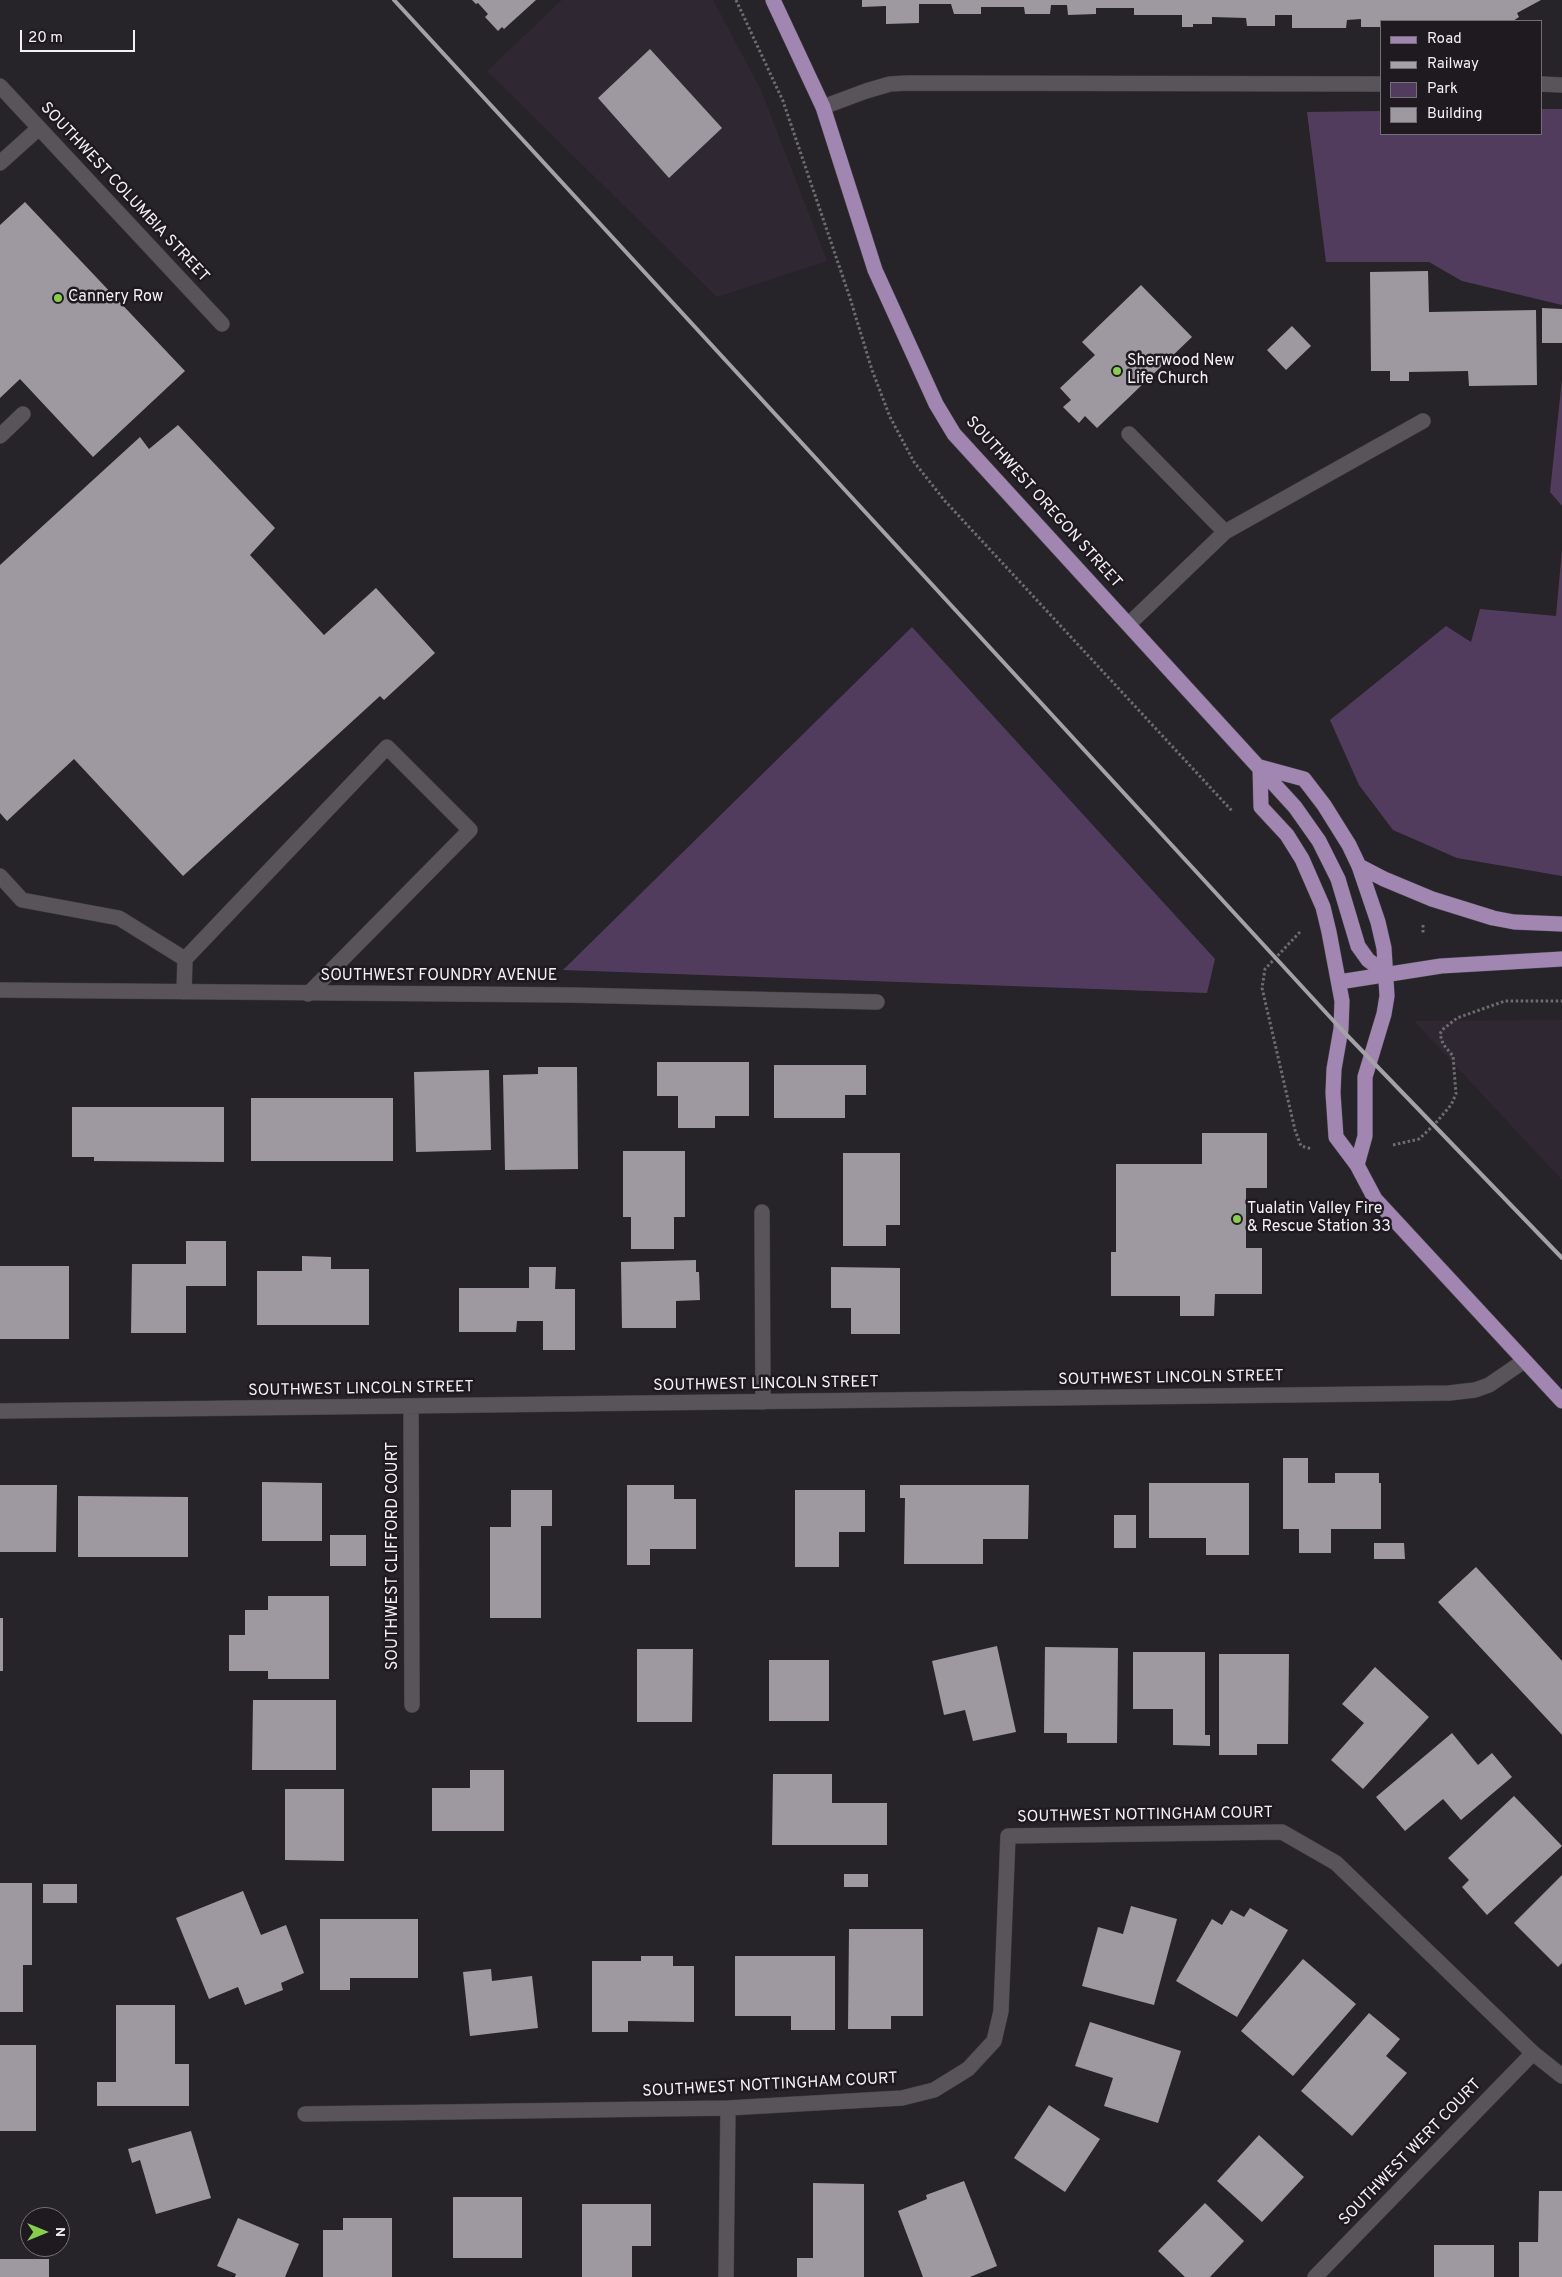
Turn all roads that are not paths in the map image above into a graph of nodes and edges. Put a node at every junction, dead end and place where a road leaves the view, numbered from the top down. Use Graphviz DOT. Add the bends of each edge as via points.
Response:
graph roads {
  1 [pos="773,0"];
  2 [pos="1380,84"];
  3 [pos="1542,84"];
  4 [pos="1562,84"];
  5 [pos="0,86"];
  6 [pos="823,107"];
  7 [pos="39,128"];
  8 [pos="0,163"];
  9 [pos="222,324"];
  10 [pos="23,414"];
  11 [pos="1423,421"];
  12 [pos="1129,434"];
  13 [pos="0,436"];
  14 [pos="1225,532"];
  15 [pos="1129,624"];
  16 [pos="1260,768"];
  17 [pos="1359,866"];
  18 [pos="0,876"];
  19 [pos="1562,924"];
  20 [pos="185,959"];
  21 [pos="1562,959"];
  22 [pos="1387,974"];
  23 [pos="1339,982"];
  24 [pos="0,990"];
  25 [pos="184,992"];
  26 [pos="308,994"];
  27 [pos="877,1002"];
  28 [pos="1357,1165"];
  29 [pos="762,1212"];
  30 [pos="1524,1361"];
  31 [pos="1562,1401"];
  32 [pos="763,1402"];
  33 [pos="411,1407"];
  34 [pos="0,1411"];
  35 [pos="412,1705"];
  36 [pos="1533,2052"];
  37 [pos="1562,2076"];
  38 [pos="728,2108"];
  39 [pos="306,2114"];
  40 [pos="726,2277"];
  41 [pos="1315,2277"];
  1 -- 6 [label="main road, SOUTHWEST OREGON STREET"];
  2 -- 6 [label="street" via="908,82 866,91"];
  3 -- 4 [label="street"];
  5 -- 7 [label="street, SOUTHWEST COLUMBIA STREET"];
  6 -- 15 [label="main road, SOUTHWEST OREGON STREET" via="875,270 942,415 976,459"];
  7 -- 8 [label="street"];
  7 -- 9 [label="street, SOUTHWEST COLUMBIA STREET"];
  10 -- 13 [label="street"];
  11 -- 14 [label="street"];
  12 -- 14 [label="street"];
  14 -- 15 [label="street"];
  15 -- 16 [label="main road, SOUTHWEST OREGON STREET"];
  16 -- 17 [label="main road" via="1304,779 1338,826"];
  16 -- 22 [label="main road, SOUTHWEST OREGON STREET" via="1319,840 1343,893 1358,946 1368,960"];
  16 -- 23 [label="main road" via="1261,807 1286,835 1313,882 1329,932"];
  17 -- 19 [label="main road" via="1432,899 1493,918"];
  17 -- 22 [label="main road" via="1378,922"];
  18 -- 20 [label="street" via="22,900 119,918"];
  20 -- 25 [label="street"];
  20 -- 26 [label="street" via="387,747 470,830"];
  21 -- 22 [label="main road" via="1441,966"];
  22 -- 23 [label="main road"];
  22 -- 28 [label="main road" via="1384,1014 1365,1077 1365,1136"];
  23 -- 28 [label="main road" via="1341,1028 1333,1093 1336,1137"];
  24 -- 25 [label="street, SOUTHWEST FOUNDRY AVENUE"];
  25 -- 26 [label="street, SOUTHWEST FOUNDRY AVENUE"];
  26 -- 27 [label="street, SOUTHWEST FOUNDRY AVENUE" via="570,995"];
  28 -- 30 [label="main road" via="1376,1199"];
  29 -- 32 [label="street"];
  30 -- 31 [label="main road"];
  30 -- 32 [label="street, SOUTHWEST LINCOLN STREET" via="1489,1385 1449,1393"];
  32 -- 33 [label="street, SOUTHWEST LINCOLN STREET"];
  33 -- 34 [label="street, SOUTHWEST LINCOLN STREET"];
  33 -- 35 [label="street, SOUTHWEST CLIFFORD COURT"];
  36 -- 37 [label="street, SOUTHWEST NOTTINGHAM COURT"];
  36 -- 38 [label="street, SOUTHWEST NOTTINGHAM COURT" via="1336,1863 1282,1832 1008,1836 1001,2011 994,2041 968,2069 934,2090 902,2098"];
  36 -- 41 [label="street, SOUTHWEST WERT COURT"];
  38 -- 39 [label="street, SOUTHWEST NOTTINGHAM COURT"];
  38 -- 40 [label="street"];
}
